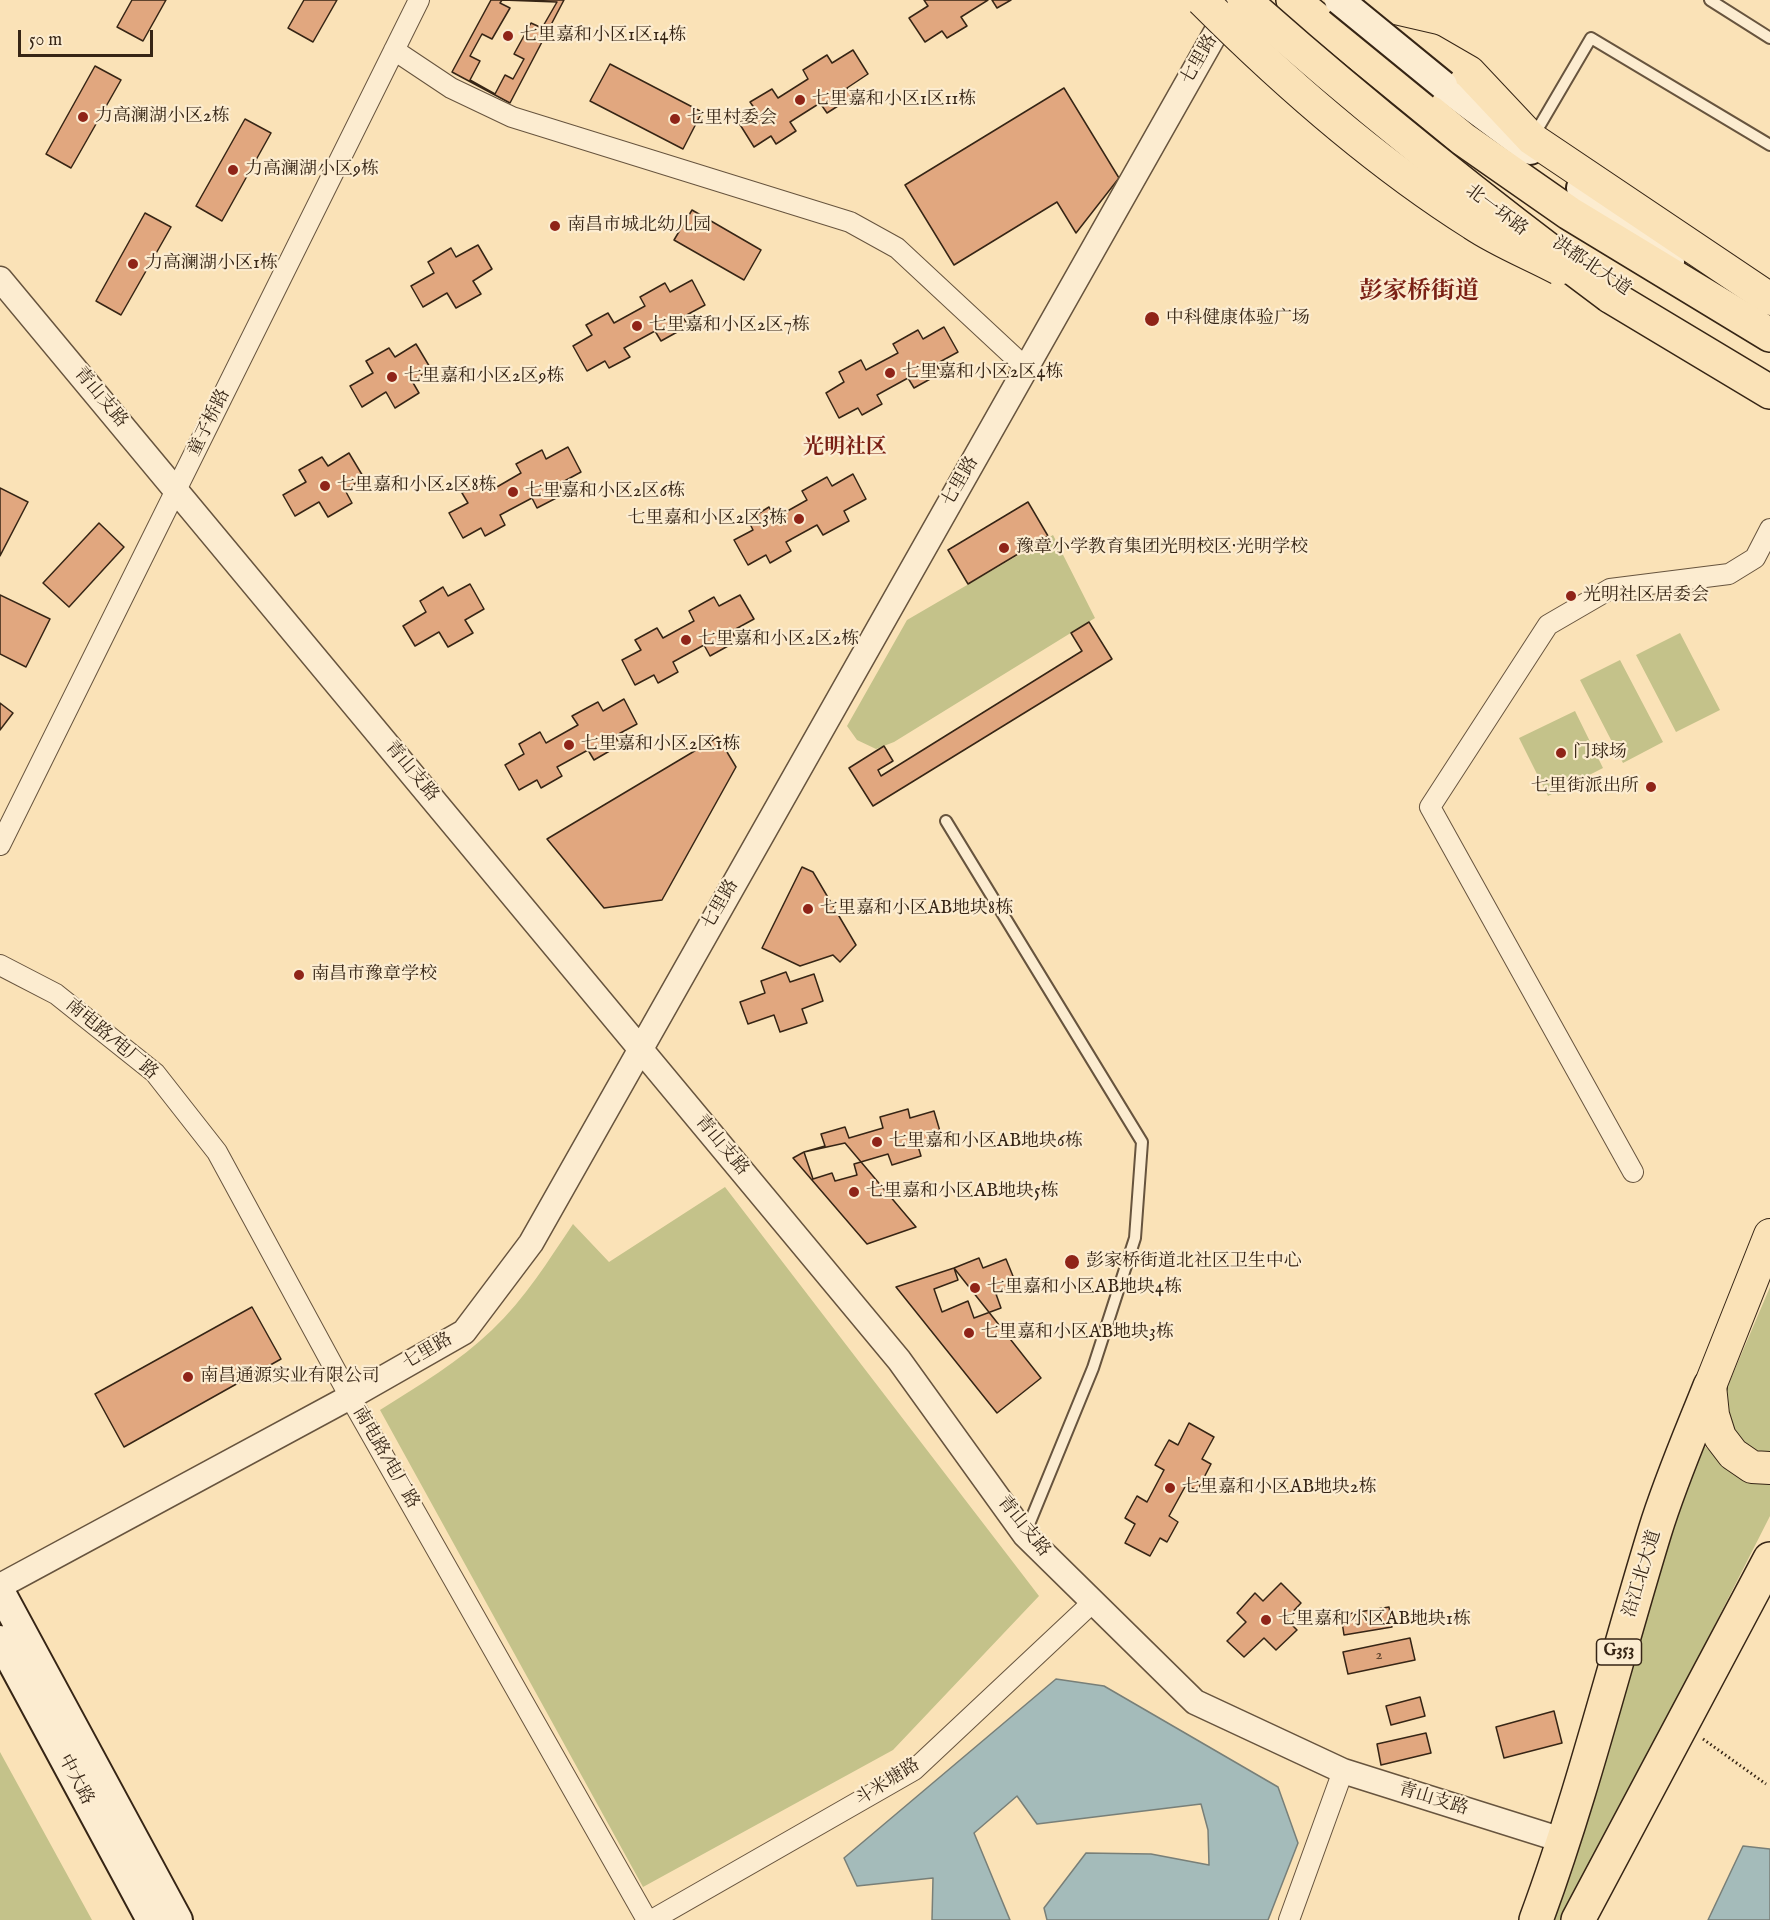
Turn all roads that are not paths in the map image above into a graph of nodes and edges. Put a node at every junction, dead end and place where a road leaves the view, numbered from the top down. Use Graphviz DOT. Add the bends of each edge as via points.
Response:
graph roads {
  1 [pos="419,0"];
  2 [pos="1293,0"];
  3 [pos="1300,0"];
  4 [pos="1339,0"];
  5 [pos="1369,0"];
  6 [pos="1710,0"];
  7 [pos="1223,3"];
  8 [pos="1770,38"];
  9 [pos="394,50"];
  10 [pos="1443,85"];
  11 [pos="1532,139"];
  12 [pos="1770,145"];
  13 [pos="0,279"];
  14 [pos="1707,295"];
  15 [pos="1770,298"];
  16 [pos="1770,335"];
  17 [pos="1026,368"];
  18 [pos="1770,380"];
  19 [pos="1770,392"];
  20 [pos="176,490"];
  21 [pos="1770,529"];
  22 [pos="946,821"];
  23 [pos="0,845"];
  24 [pos="0,965"];
  25 [pos="640,1048"];
  26 [pos="1633,1172"];
  27 [pos="1770,1235"];
  28 [pos="1710,1386"];
  29 [pos="350,1397"];
  30 [pos="1770,1468"];
  31 [pos="1025,1534"];
  32 [pos="1770,1559"];
  33 [pos="0,1586"];
  34 [pos="0,1591"];
  35 [pos="1092,1603"];
  36 [pos="0,1640"];
  37 [pos="1343,1771"];
  38 [pos="1565,1841"];
  39 [pos="151,1920"];
  40 [pos="178,1920"];
  41 [pos="647,1920"];
  42 [pos="652,1920"];
  43 [pos="1289,1920"];
  44 [pos="1536,1920"];
  45 [pos="1578,1920"];
  1 -- 9 [label="street, 童子桥路"];
  2 -- 14 [label="highway" via="1463,139 1569,213"];
  3 -- 11 [label="main road" via="1330,21 1364,35 1431,50 1469,72"];
  4 -- 10 [label="main road, bridge"];
  5 -- 10 [label="main road, bridge" via="1393,35"];
  6 -- 8 [label="lane"];
  7 -- 17 [label="street, 七里路"];
  7 -- 18 [label="main road, 洪都北大道" via="1377,142 1410,160 1461,177 1714,349"];
  7 -- 19 [label="highway, 北一环路, bridge" via="1610,296"];
  9 -- 17 [label="street" via="451,88 512,117 850,222 897,248"];
  9 -- 20 [label="street, 童子桥路"];
  10 -- 14 [label="main road" via="1607,207"];
  11 -- 12 [label="lane" via="1591,38"];
  11 -- 15 [label="main road"];
  13 -- 20 [label="street, 青山支路"];
  14 -- 16 [label="highway"];
  17 -- 25 [label="street, 七里路"];
  20 -- 23 [label="street, 童子桥路"];
  20 -- 25 [label="street, 青山支路"];
  21 -- 26 [label="street" via="1755,558 1729,574 1610,589 1548,625 1430,807"];
  22 -- 31 [label="lane" via="1142,1142 1135,1238 1093,1368"];
  24 -- 29 [label="street, 南电路/电厂路" via="56,994 155,1073 217,1152"];
  25 -- 29 [label="street, 七里路" via="531,1243 464,1332"];
  25 -- 31 [label="street, 青山支路" via="899,1360"];
  27 -- 28 [label="main road, 沿江北大道"];
  28 -- 30 [label="main road" via="1720,1437 1733,1454 1752,1467"];
  28 -- 38 [label="highway, 沿江北大道 / G353" via="1656,1528"];
  29 -- 33 [label="street, 七里路"];
  29 -- 41 [label="street, 南电路/电厂路"];
  31 -- 35 [label="street, 青山支路"];
  32 -- 45 [label="highway"];
  34 -- 40 [label="main road"];
  35 -- 37 [label="street, 青山支路" via="1195,1702"];
  35 -- 42 [label="street, 斗米塘路" via="914,1770"];
  36 -- 39 [label="main road, 中大路"];
  37 -- 38 [label="street, 青山支路"];
  37 -- 43 [label="street"];
  38 -- 44 [label="highway, 沿江北大道 / G353"];
}
